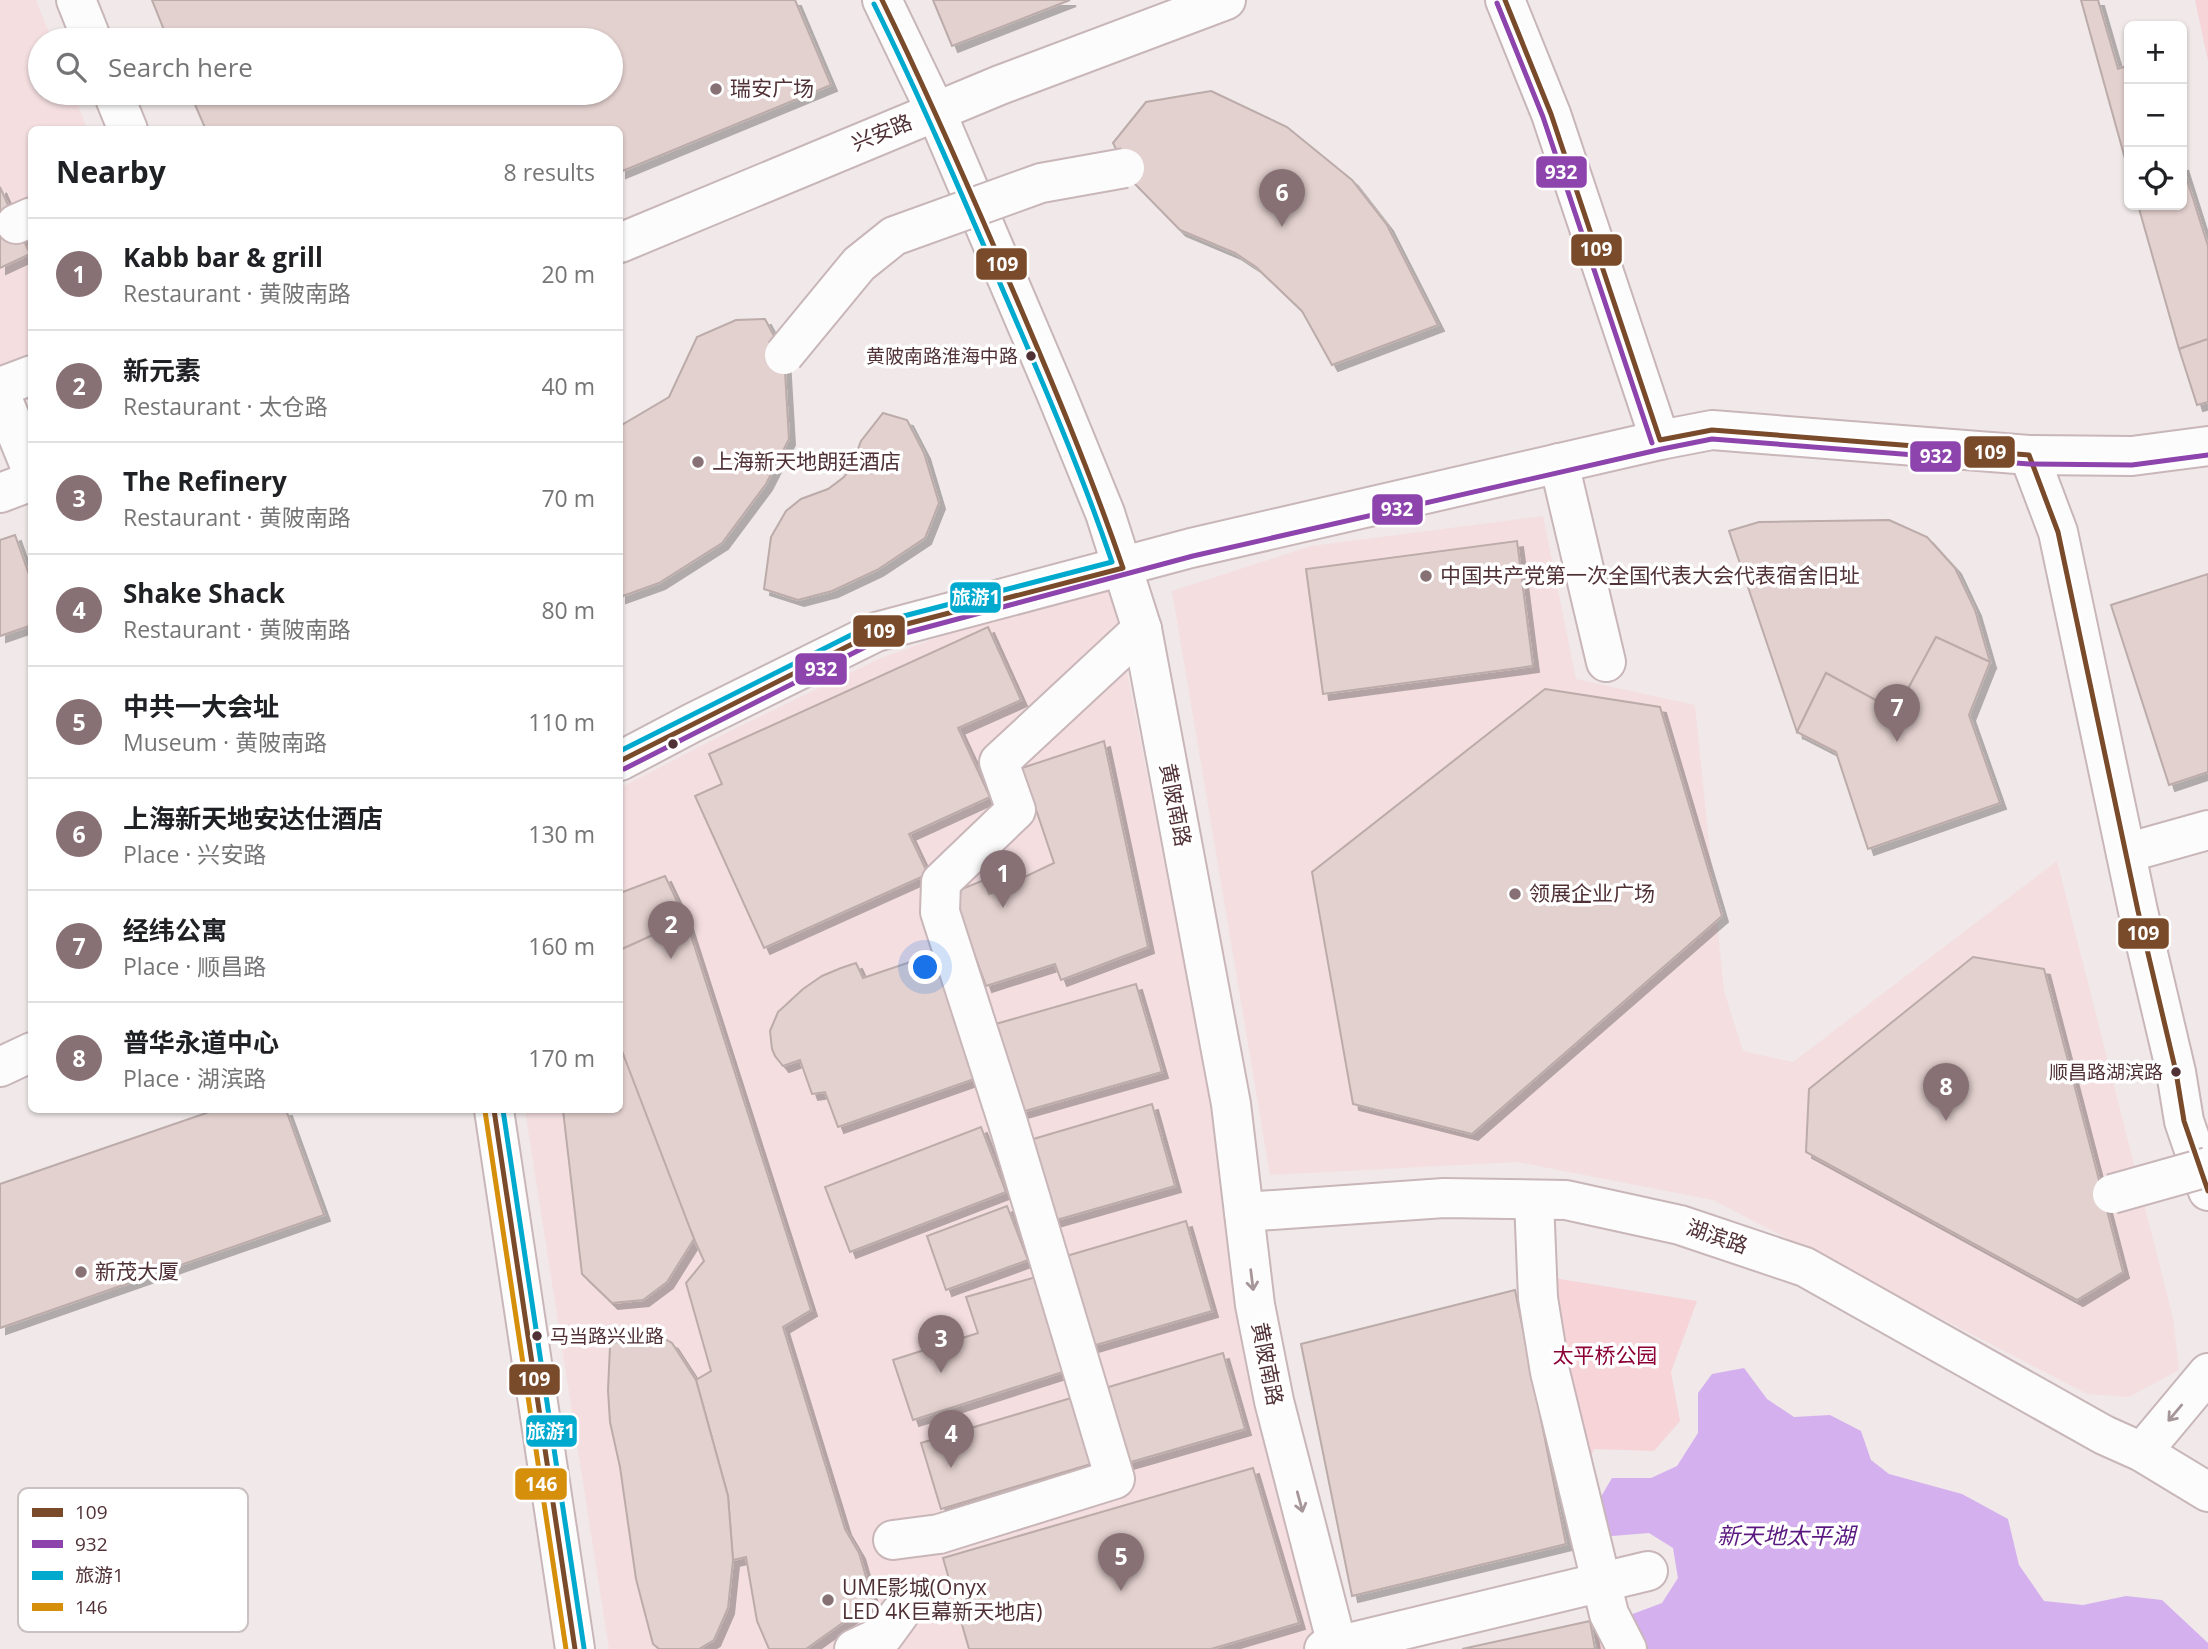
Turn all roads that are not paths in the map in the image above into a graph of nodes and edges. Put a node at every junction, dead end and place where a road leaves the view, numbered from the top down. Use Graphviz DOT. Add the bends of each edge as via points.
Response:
graph roads {
  1 [pos="76,0"];
  2 [pos="882,0"];
  3 [pos="1226,0"];
  4 [pos="1505,0"];
  5 [pos="87,28"];
  6 [pos="118,105"];
  7 [pos="936,112"];
  8 [pos="126,126"];
  9 [pos="1125,168"];
  10 [pos="623,242"];
  11 [pos="784,355"];
  12 [pos="28,376"];
  13 [pos="0,387"];
  14 [pos="0,393"];
  15 [pos="1660,440"];
  16 [pos="2208,446"];
  17 [pos="2029,455"];
  18 [pos="28,461"];
  19 [pos="1559,463"];
  20 [pos="28,482"];
  21 [pos="0,492"];
  22 [pos="1123,568"];
  23 [pos="1142,629"];
  24 [pos="1606,662"];
  25 [pos="623,759"];
  26 [pos="2208,830"];
  27 [pos="2126,853"];
  28 [pos="28,1054"];
  29 [pos="0,1067"];
  30 [pos="494,1113"];
  31 [pos="2206,1175"];
  32 [pos="2112,1194"];
  33 [pos="1534,1200"];
  34 [pos="1244,1212"];
  35 [pos="2208,1373"];
  36 [pos="2142,1452"];
  37 [pos="2208,1492"];
  38 [pos="893,1539"];
  39 [pos="1648,1571"];
  40 [pos="1601,1582"];
  41 [pos="900,1613"];
  42 [pos="1333,1648"];
  43 [pos="575,1649"];
  44 [pos="854,1649"];
  45 [pos="1627,1649"];
  1 -- 5 [label="street"];
  2 -- 7 [label="street, 黄陂南路"];
  3 -- 7 [label="street, 兴安路"];
  4 -- 15 [label="street" via="1551,114"];
  6 -- 8 [label="street"];
  7 -- 10 [label="street, 兴安路"];
  7 -- 22 [label="street, 黄陂南路" via="1076,441"];
  9 -- 11 [label="street, bridge" via="1041,183 894,236 859,264"];
  12 -- 13 [label="street"];
  14 -- 18 [label="street"];
  15 -- 17 [label="street" via="1712,430"];
  15 -- 19 [label="street"];
  16 -- 17 [label="street" via="2132,456"];
  17 -- 27 [label="street" via="2058,532"];
  19 -- 22 [label="street" via="1191,548"];
  19 -- 24 [label="street"];
  20 -- 21 [label="street"];
  22 -- 23 [label="street, 黄陂南路"];
  22 -- 25 [label="street" via="876,632"];
  23 -- 34 [label="street, 黄陂南路" via="1231,1104"];
  23 -- 38 [label="street" via="999,762 1016,810 941,882 940,892 940,912 1115,1479 939,1534"];
  26 -- 27 [label="street"];
  27 -- 31 [label="street" via="2184,1121"];
  28 -- 29 [label="street"];
  30 -- 43 [label="street"];
  31 -- 32 [label="street, bridge"];
  33 -- 34 [label="street, 湖滨路" via="1444,1198"];
  33 -- 36 [label="street, 湖滨路" via="1566,1200 1680,1225 1805,1268"];
  33 -- 40 [label="street" via="1538,1298 1550,1372"];
  34 -- 42 [label="street, 黄陂南路, one-way" via="1255,1305 1274,1401"];
  35 -- 36 [label="street, one-way"];
  36 -- 37 [label="street, 湖滨路"];
  39 -- 40 [label="street"];
  40 -- 42 [label="street"];
  40 -- 45 [label="street" via="1609,1614"];
  41 -- 44 [label="street" via="884,1635"];
}
